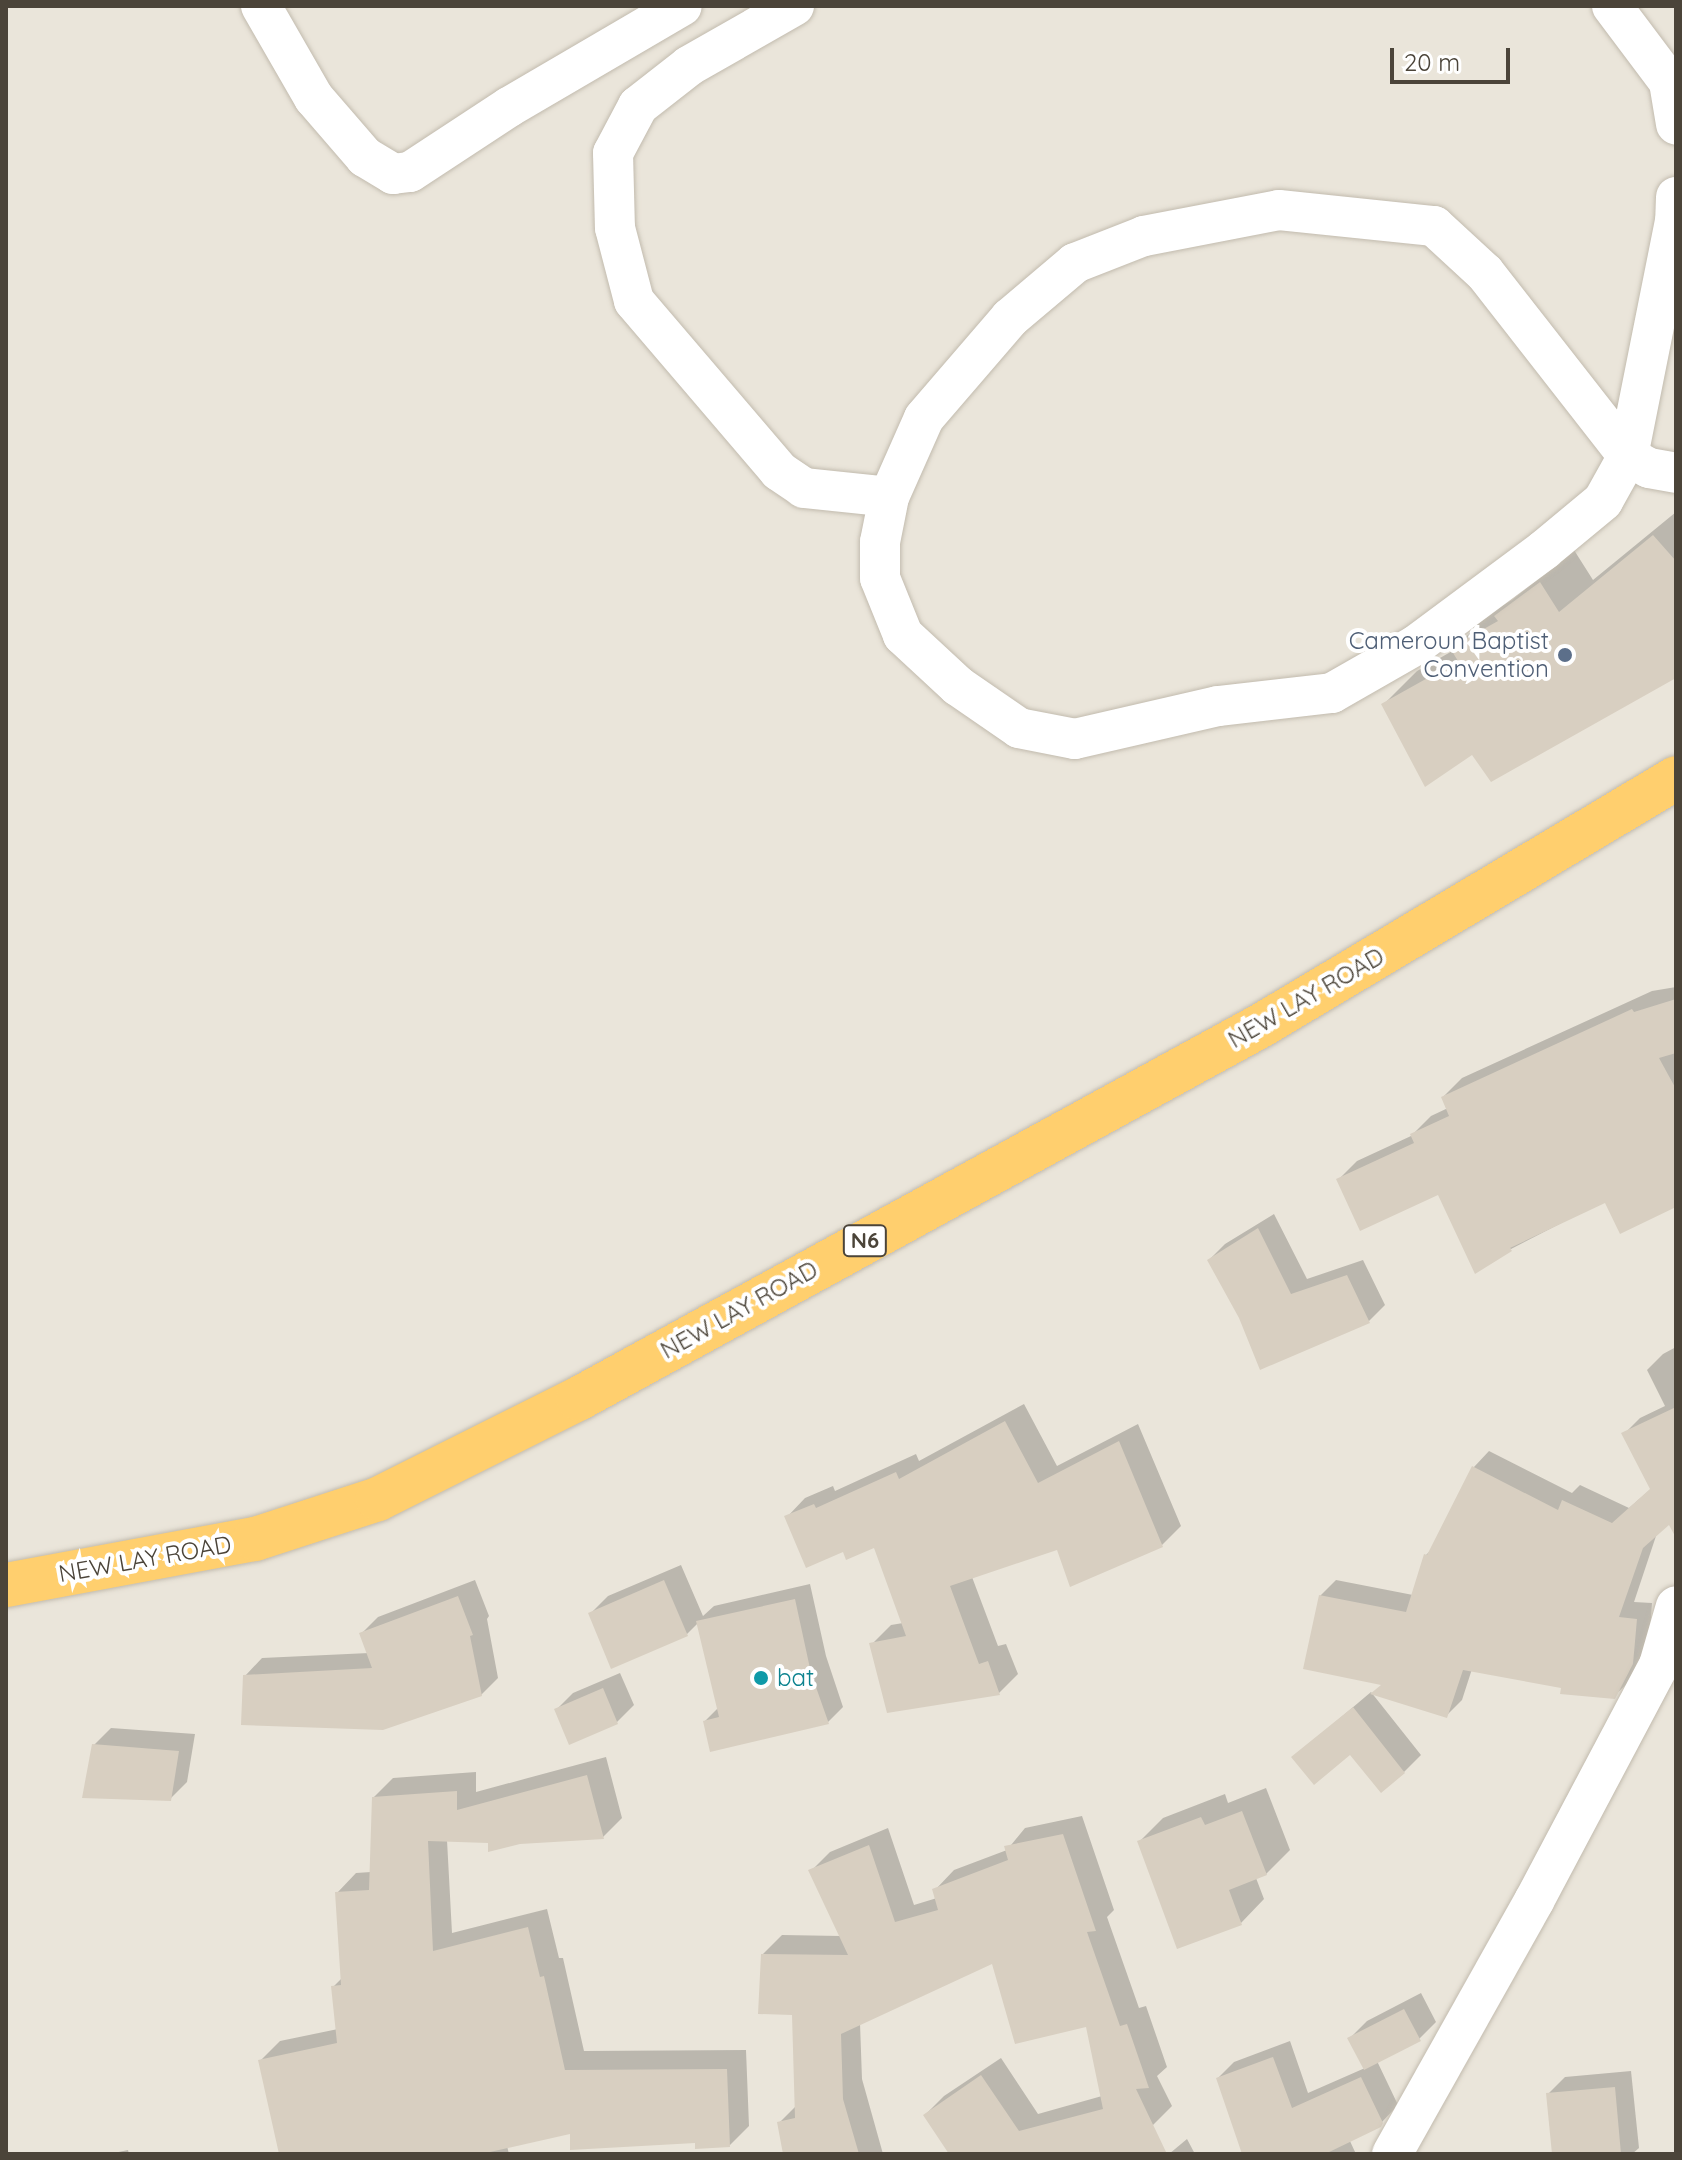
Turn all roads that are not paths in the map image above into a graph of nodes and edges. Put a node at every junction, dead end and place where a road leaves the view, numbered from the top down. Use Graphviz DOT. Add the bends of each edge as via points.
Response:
graph roads {
  1 [pos="261,6"];
  2 [pos="682,6"];
  3 [pos="794,6"];
  4 [pos="1612,6"];
  5 [pos="1676,124"];
  6 [pos="1676,197"];
  7 [pos="1628,456"];
  8 [pos="1676,473"];
  9 [pos="889,497"];
  10 [pos="1676,778"];
  11 [pos="6,1585"];
  12 [pos="1676,1606"];
  13 [pos="1667,1664"];
  14 [pos="1392,2154"];
  1 -- 2 [label="street" via="314,98 365,157 393,174 410,172"];
  3 -- 9 [label="street" via="689,66 638,106 613,153 615,228 634,301 779,471 804,488"];
  4 -- 5 [label="street" via="1669,82"];
  6 -- 7 [label="street"];
  7 -- 8 [label="street" via="1649,468"];
  7 -- 9 [label="street" via="1485,273 1434,226 1279,210 1144,236 1075,263 1010,318 924,418"];
  7 -- 9 [label="street" via="1603,501 1544,550 1416,645 1332,693 1218,706 1075,739 1019,728 958,686 903,635 880,578"];
  10 -- 11 [label="highway, NEW LAY ROAD / N6" via="1262,1025 578,1399 378,1499 255,1539"];
  12 -- 13 [label="street"];
  13 -- 14 [label="street"];
}
